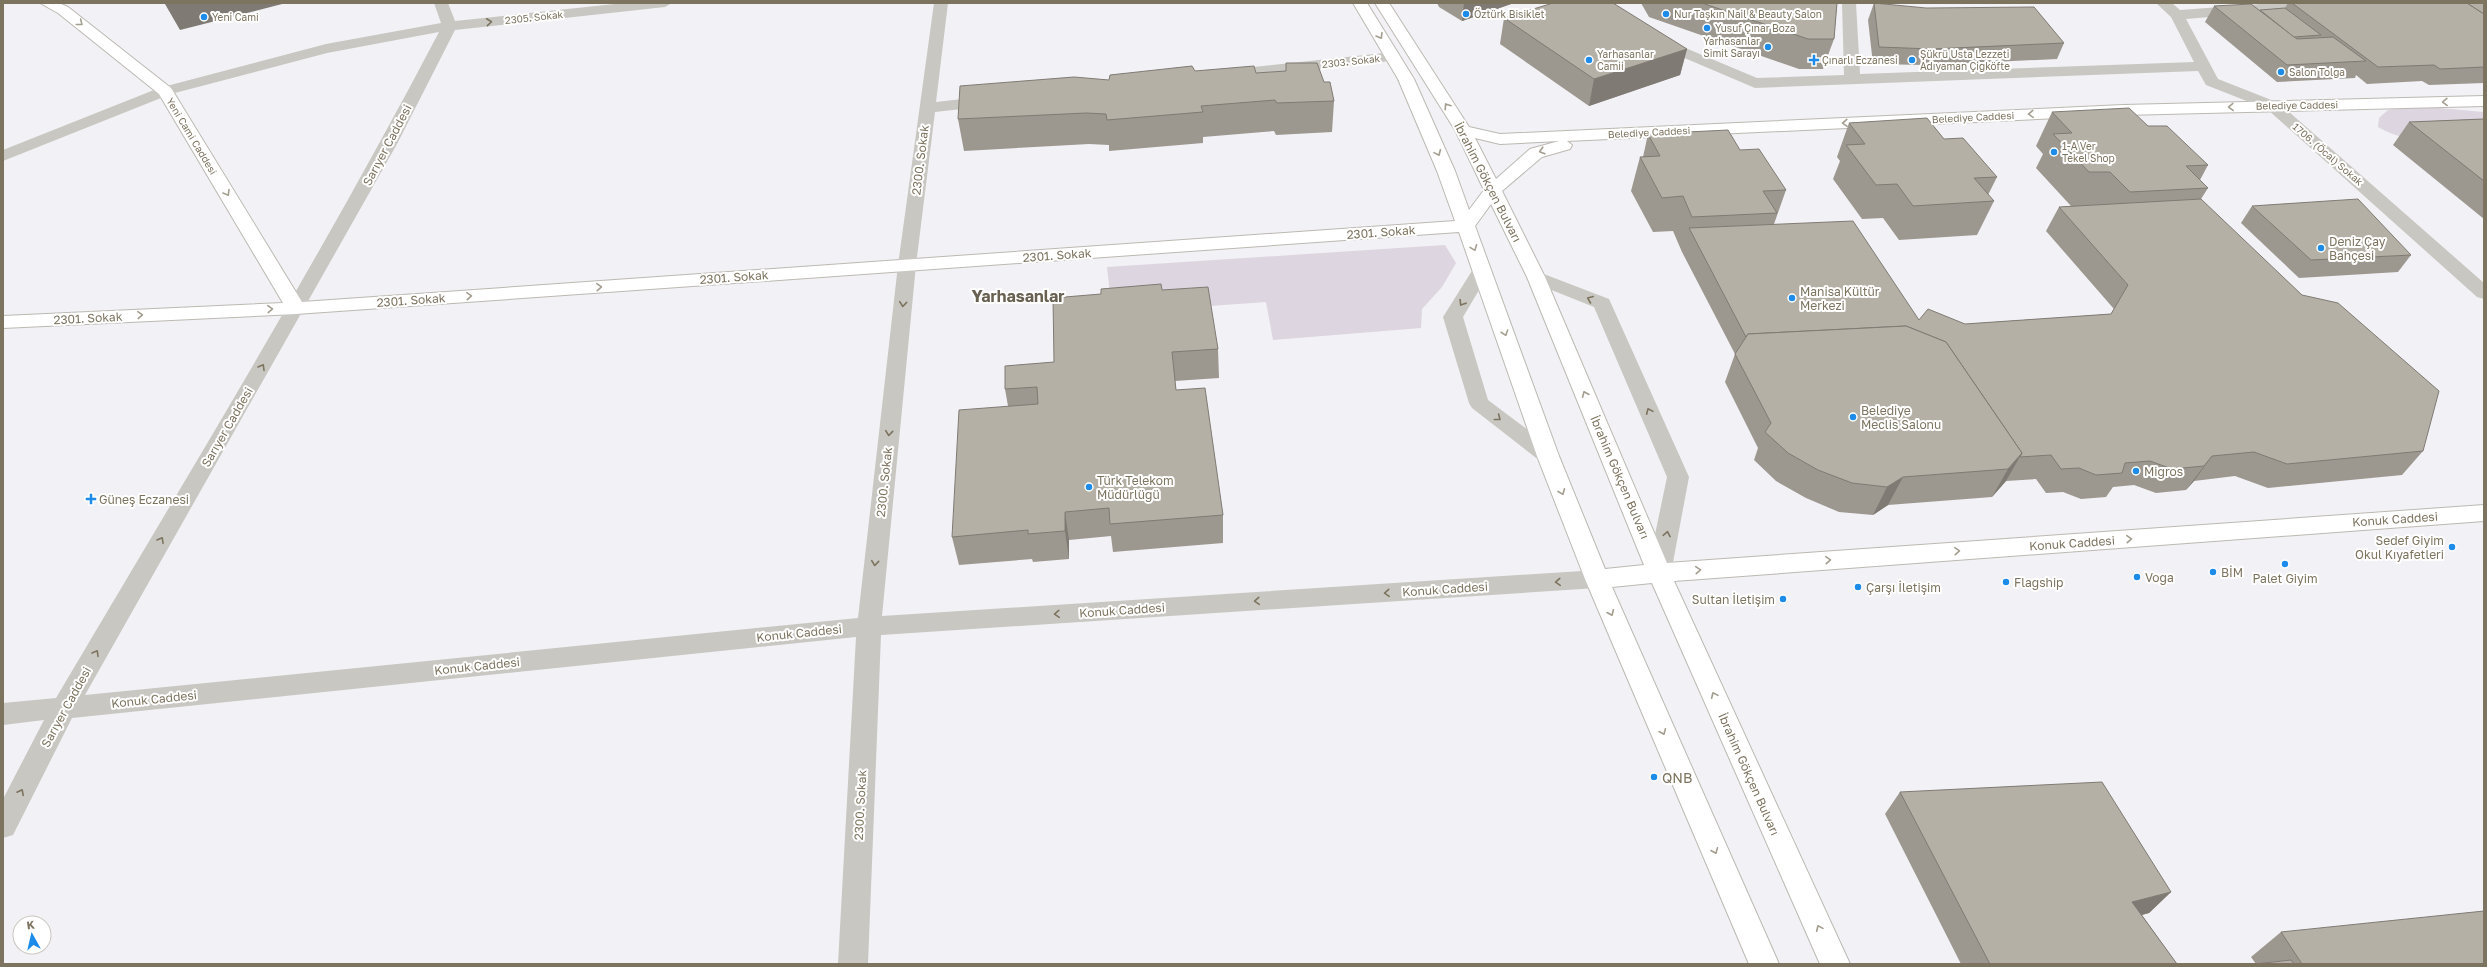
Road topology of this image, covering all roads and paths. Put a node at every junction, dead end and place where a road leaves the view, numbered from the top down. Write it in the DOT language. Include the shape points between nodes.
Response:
graph roads {
  1 [pos="47,3"];
  2 [pos="441,3"];
  3 [pos="665,3"];
  4 [pos="941,3"];
  5 [pos="1360,3"];
  6 [pos="1382,3"];
  7 [pos="1849,3"];
  8 [pos="2163,3"];
  9 [pos="2330,3"];
  10 [pos="2177,14"];
  11 [pos="450,26"];
  12 [pos="1645,36"];
  13 [pos="1393,57"];
  14 [pos="2204,66"];
  15 [pos="1211,77"];
  16 [pos="1852,78"];
  17 [pos="166,91"];
  18 [pos="1006,99"];
  19 [pos="2484,101"];
  20 [pos="2273,106"];
  21 [pos="927,108"];
  22 [pos="1463,130"];
  23 [pos="1593,136"];
  24 [pos="3,156"];
  25 [pos="1494,189"];
  26 [pos="1465,226"];
  27 [pos="907,265"];
  28 [pos="1482,270"];
  29 [pos="1536,277"];
  30 [pos="2484,293"];
  31 [pos="296,308"];
  32 [pos="3,322"];
  33 [pos="1548,456"];
  34 [pos="2484,513"];
  35 [pos="1659,573"];
  36 [pos="1597,580"];
  37 [pos="869,626"];
  38 [pos="64,708"];
  39 [pos="3,714"];
  40 [pos="3,826"];
  41 [pos="853,964"];
  42 [pos="1764,964"];
  43 [pos="1835,964"];
  1 -- 17 [label="main road, Yeni Cami Caddesi, one-way" via="63,10"];
  2 -- 11 [label="street"];
  11 -- 3 [label="street, 2305. Sokak, one-way"];
  4 -- 21 [label="street, 2300. Sokak"];
  5 -- 13 [label="main road, one-way"];
  22 -- 6 [label="main road, İbrahim Gökçen Bulvarı, one-way"];
  7 -- 16 [label="street"];
  8 -- 10 [label="street, 1706. (Öcal) Sokak"];
  9 -- 10 [label="street"];
  10 -- 14 [label="street, 1706. (Öcal) Sokak"];
  11 -- 17 [label="street, 2305. Sokak" via="326,49"];
  11 -- 31 [label="street, Sarıyer Caddesi" via="389,144"];
  12 -- 16 [label="street" via="1755,83"];
  13 -- 15 [label="street, 2303. Sokak"];
  13 -- 26 [label="main road, one-way" via="1406,79 1446,171"];
  14 -- 16 [label="street"];
  14 -- 20 [label="street, 1706. (Öcal) Sokak" via="2212,82"];
  17 -- 24 [label="street, 2305. Sokak"];
  17 -- 31 [label="main road, Yeni Cami Caddesi, one-way"];
  18 -- 21 [label="street"];
  19 -- 20 [label="main road, Belediye Caddesi, one-way"];
  20 -- 23 [label="main road, Belediye Caddesi, one-way" via="2123,110"];
  20 -- 30 [label="street, 1706. (Öcal) Sokak"];
  21 -- 27 [label="street, 2300. Sokak"];
  22 -- 23 [label="main road, Belediye Caddesi" via="1500,139"];
  22 -- 25 [label="main road, İbrahim Gökçen Bulvarı"];
  23 -- 25 [label="main road, one-way" via="1536,153"];
  25 -- 26 [label="main road"];
  25 -- 29 [label="main road, İbrahim Gökçen Bulvarı"];
  26 -- 27 [label="main road, 2301. Sokak"];
  26 -- 28 [label="main road, one-way"];
  31 -- 27 [label="main road, 2301. Sokak, one-way"];
  27 -- 37 [label="street, 2300. Sokak, one-way"];
  28 -- 33 [label="main road, one-way"];
  28 -- 33 [label="street, one-way" via="1453,318 1479,403"];
  35 -- 29 [label="main road, İbrahim Gökçen Bulvarı, one-way"];
  35 -- 29 [label="street, one-way" via="1678,477 1602,304"];
  32 -- 31 [label="main road, 2301. Sokak, one-way"];
  38 -- 31 [label="street, Sarıyer Caddesi, one-way"];
  33 -- 36 [label="main road, one-way"];
  35 -- 34 [label="main road, Konuk Caddesi, one-way"];
  35 -- 36 [label="main road, Konuk Caddesi"];
  43 -- 35 [label="main road, İbrahim Gökçen Bulvarı, one-way"];
  36 -- 37 [label="street, Konuk Caddesi, one-way"];
  36 -- 42 [label="main road, one-way"];
  37 -- 38 [label="street, Konuk Caddesi"];
  37 -- 41 [label="street, 2300. Sokak"];
  38 -- 39 [label="street, Konuk Caddesi"];
  40 -- 38 [label="street, Sarıyer Caddesi, one-way"];
}
